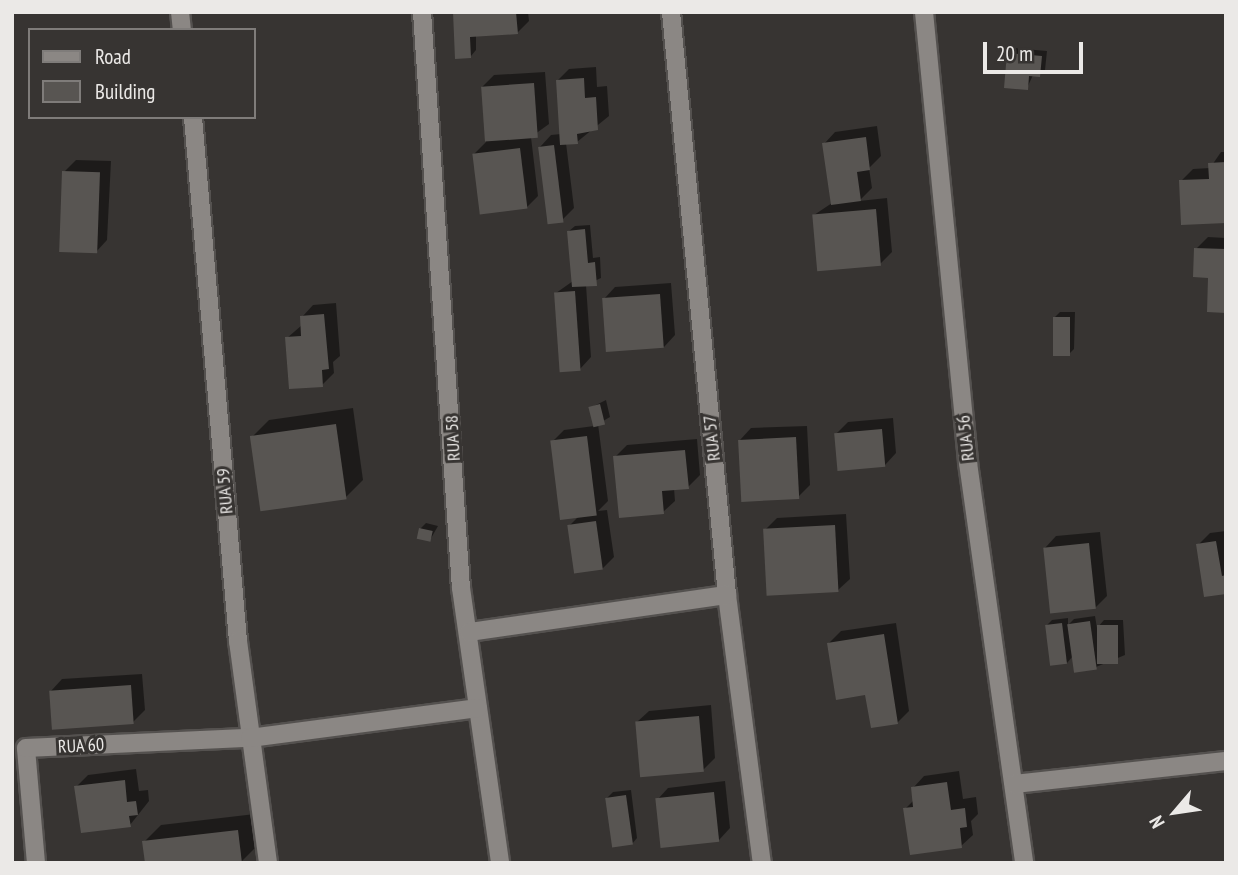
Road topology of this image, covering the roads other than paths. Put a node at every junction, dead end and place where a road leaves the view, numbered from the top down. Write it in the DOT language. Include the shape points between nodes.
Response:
graph roads {
  1 [pos="422,12"];
  2 [pos="671,12"];
  3 [pos="924,12"];
  4 [pos="192,119"];
  5 [pos="727,594"];
  6 [pos="469,632"];
  7 [pos="478,708"];
  8 [pos="250,737"];
  9 [pos="1226,761"];
  10 [pos="1014,784"];
  11 [pos="36,863"];
  12 [pos="268,863"];
  13 [pos="500,863"];
  14 [pos="762,863"];
  15 [pos="1024,863"];
  1 -- 6 [label="street, RUA 58" via="461,588"];
  2 -- 5 [label="street, RUA 57"];
  3 -- 10 [label="street, RUA 56" via="968,463"];
  4 -- 8 [label="street, RUA 59"];
  5 -- 6 [label="street"];
  5 -- 14 [label="street, RUA 57"];
  6 -- 7 [label="street, RUA 58"];
  7 -- 8 [label="street"];
  7 -- 13 [label="street, RUA 58"];
  8 -- 11 [label="street, RUA 60" via="26,748"];
  8 -- 12 [label="street, RUA 59"];
  9 -- 10 [label="street"];
  10 -- 15 [label="street, RUA 56"];
}
